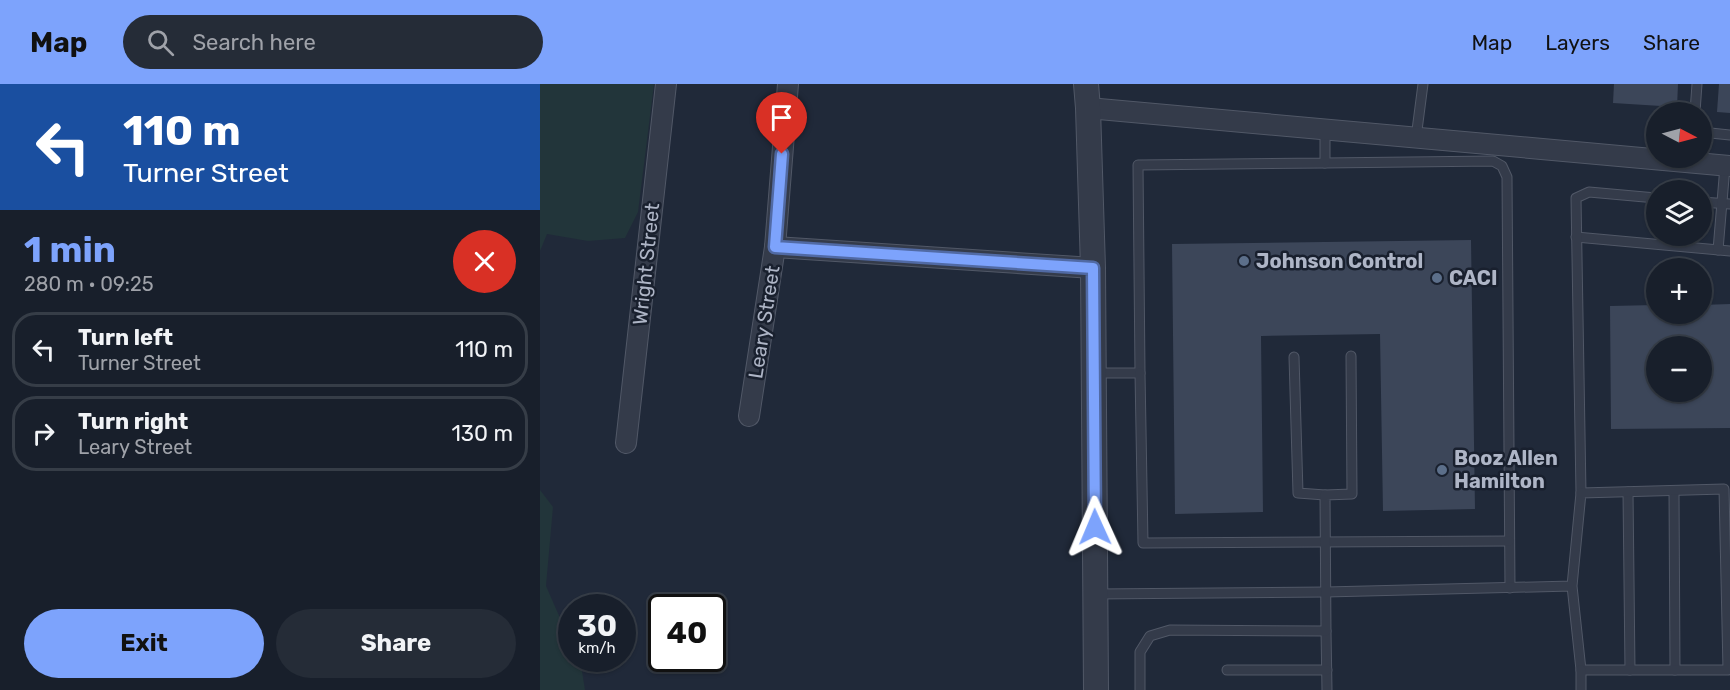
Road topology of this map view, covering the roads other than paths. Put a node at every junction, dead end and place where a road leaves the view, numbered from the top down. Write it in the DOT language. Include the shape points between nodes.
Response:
graph roads {
  1 [pos="666,84"];
  2 [pos="788,84"];
  3 [pos="1086,84"];
  4 [pos="1423,84"];
  5 [pos="1697,84"];
  6 [pos="1696,102"];
  7 [pos="1089,108"];
  8 [pos="1325,130"];
  9 [pos="1712,133"];
  10 [pos="1730,135"];
  11 [pos="1416,138"];
  12 [pos="1646,156"];
  13 [pos="1325,163"];
  14 [pos="1712,163"];
  15 [pos="1728,166"];
  16 [pos="1646,197"];
  17 [pos="1726,204"];
  18 [pos="1576,237"];
  19 [pos="775,247"];
  20 [pos="1718,250"];
  21 [pos="1730,251"];
  22 [pos="1093,268"];
  23 [pos="1294,357"];
  24 [pos="1351,357"];
  25 [pos="1094,373"];
  26 [pos="1140,373"];
  27 [pos="749,416"];
  28 [pos="626,443"];
  29 [pos="1674,491"];
  30 [pos="1628,492"];
  31 [pos="1581,493"];
  32 [pos="1324,495"];
  33 [pos="1509,541"];
  34 [pos="1324,543"];
  35 [pos="1572,586"];
  36 [pos="1510,588"];
  37 [pos="1326,592"];
  38 [pos="1096,594"];
  39 [pos="1326,631"];
  40 [pos="1227,670"];
  41 [pos="1327,670"];
  42 [pos="1581,670"];
  43 [pos="1630,670"];
  44 [pos="1675,670"];
  45 [pos="1096,690"];
  46 [pos="1140,690"];
  47 [pos="1327,690"];
  48 [pos="1581,690"];
  1 -- 28 [label="street, Wright Street"];
  2 -- 19 [label="street, Leary Street"];
  3 -- 7 [label="street"];
  4 -- 11 [label="lane"];
  5 -- 6 [label="lane"];
  7 -- 8 [label="street"];
  7 -- 22 [label="street"];
  8 -- 11 [label="street"];
  8 -- 13 [label="lane"];
  9 -- 10 [label="lane"];
  11 -- 12 [label="street"];
  13 -- 26 [label="lane" via="1138,165"];
  13 -- 33 [label="lane" via="1492,161 1502,165 1507,177"];
  14 -- 15 [label="street"];
  15 -- 17 [label="lane"];
  16 -- 18 [label="lane" via="1588,192 1575,198"];
  17 -- 20 [label="lane"];
  18 -- 20 [label="lane"];
  18 -- 31 [label="lane"];
  19 -- 22 [label="street"];
  19 -- 27 [label="street, Leary Street"];
  20 -- 21 [label="lane"];
  22 -- 25 [label="street"];
  23 -- 32 [label="lane" via="1298,493"];
  24 -- 32 [label="lane" via="1352,494"];
  25 -- 26 [label="lane"];
  25 -- 38 [label="street"];
  26 -- 34 [label="lane" via="1143,543"];
  29 -- 30 [label="lane"];
  29 -- 44 [label="lane"];
  29 -- 44 [label="lane" via="1724,489 1728,670"];
  30 -- 31 [label="lane"];
  30 -- 43 [label="lane"];
  31 -- 35 [label="lane"];
  32 -- 34 [label="lane"];
  33 -- 34 [label="lane"];
  33 -- 36 [label="lane"];
  34 -- 37 [label="lane"];
  35 -- 36 [label="lane"];
  35 -- 42 [label="lane"];
  36 -- 37 [label="lane"];
  37 -- 38 [label="lane"];
  37 -- 39 [label="lane"];
  38 -- 45 [label="street"];
  39 -- 41 [label="lane"];
  39 -- 46 [label="lane" via="1170,630 1150,636 1140,652"];
  40 -- 41 [label="lane"];
  41 -- 47 [label="lane"];
  42 -- 43 [label="lane"];
  42 -- 48 [label="lane"];
  43 -- 44 [label="lane"];
}
